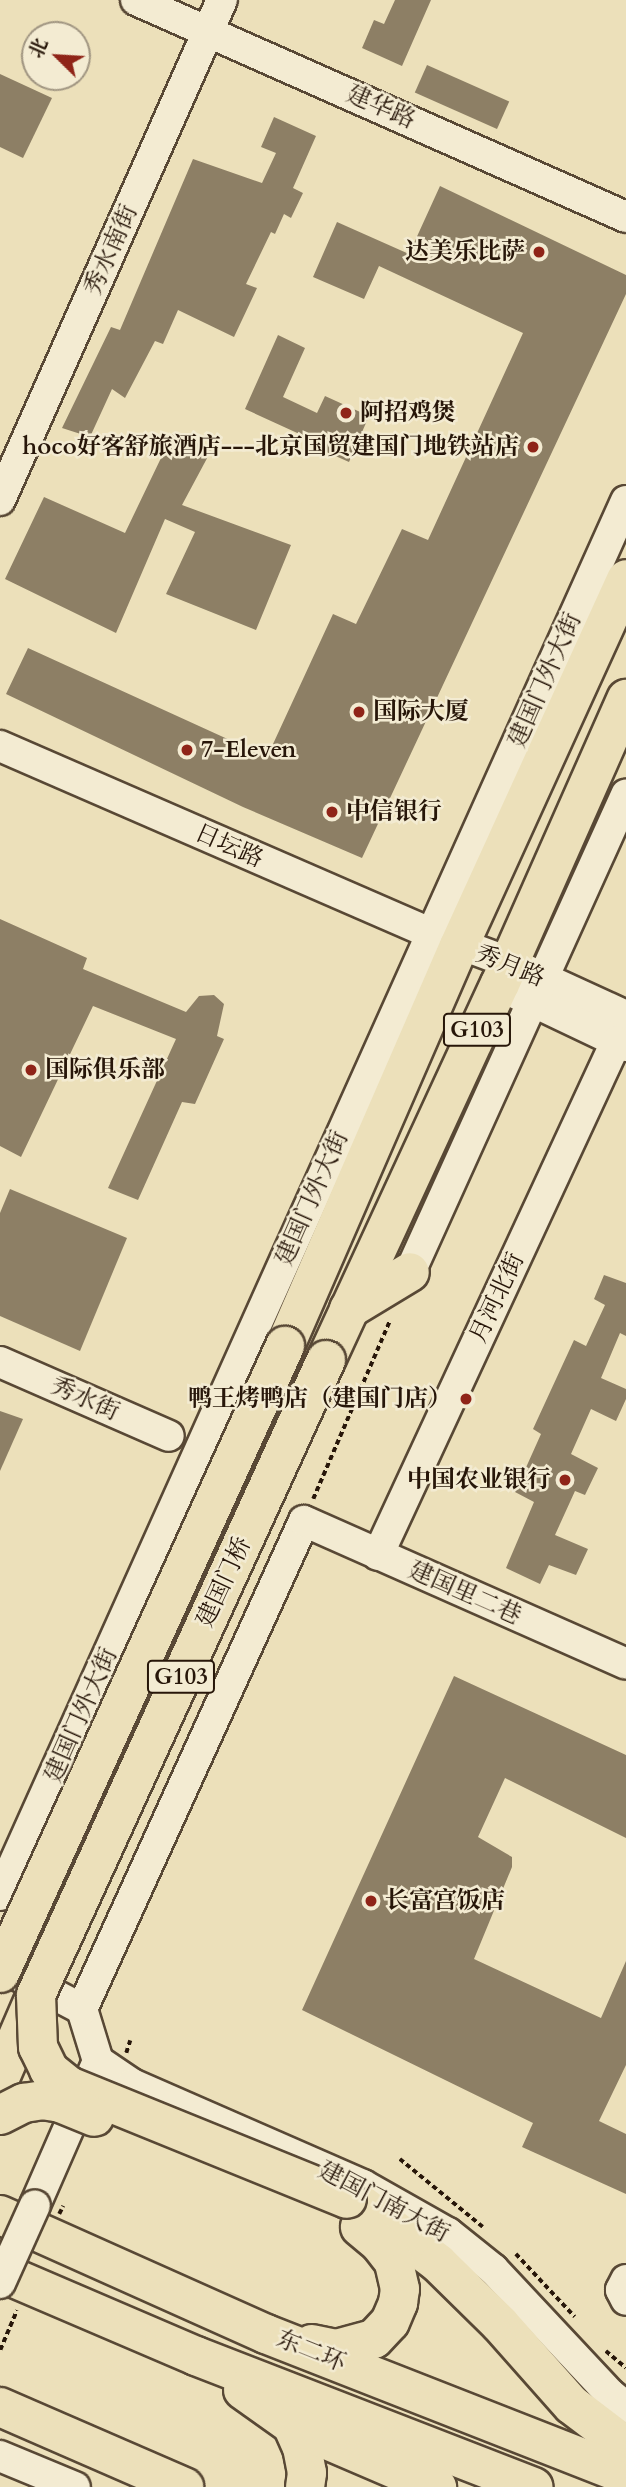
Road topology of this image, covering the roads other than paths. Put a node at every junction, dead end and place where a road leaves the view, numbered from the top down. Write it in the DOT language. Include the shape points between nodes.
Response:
graph roads {
  1 [pos="136,0"];
  2 [pos="222,0"];
  3 [pos="209,30"];
  4 [pos="626,217"];
  5 [pos="0,500"];
  6 [pos="626,501"];
  7 [pos="626,579"];
  8 [pos="626,699"];
  9 [pos="0,746"];
  10 [pos="626,795"];
  11 [pos="445,939"];
  12 [pos="520,981"];
  13 [pos="623,1035"];
  14 [pos="410,1272"];
  15 [pos="349,1308"];
  16 [pos="285,1346"];
  17 [pos="0,1362"];
  18 [pos="169,1436"];
  19 [pos="378,1555"];
  20 [pos="626,1664"];
  21 [pos="0,1895"];
  22 [pos="0,1947"];
  23 [pos="0,1966"];
  24 [pos="0,1973"];
  25 [pos="99,1974"];
  26 [pos="36,1995"];
  27 [pos="82,2009"];
  28 [pos="98,2061"];
  29 [pos="0,2078"];
  30 [pos="0,2115"];
  31 [pos="343,2208"];
  32 [pos="18,2210"];
  33 [pos="7,2285"];
  34 [pos="266,2334"];
  35 [pos="196,2356"];
  36 [pos="0,2407"];
  37 [pos="626,2407"];
  38 [pos="0,2425"];
  39 [pos="292,2425"];
  40 [pos="626,2446"];
  41 [pos="0,2456"];
  42 [pos="626,2475"];
  43 [pos="75,2487"];
  44 [pos="146,2487"];
  45 [pos="184,2487"];
  46 [pos="305,2487"];
  47 [pos="437,2487"];
  48 [pos="533,2487"];
  1 -- 3 [label="street, 建华路"];
  2 -- 3 [label="street, 秀水南街"];
  3 -- 4 [label="street, 建华路"];
  3 -- 5 [label="street, 秀水南街"];
  6 -- 11 [label="street, 建国门外大街"];
  7 -- 11 [label="highway, 建国门外大街 / G103"];
  8 -- 12 [label="highway, G103"];
  9 -- 11 [label="street, 日坛路"];
  10 -- 12 [label="street"];
  11 -- 12 [label="street, 秀月路"];
  11 -- 16 [label="highway, 建国门外大街 / G103"];
  11 -- 21 [label="street, 建国门外大街"];
  12 -- 13 [label="street, 秀月路"];
  12 -- 14 [label="street"];
  12 -- 15 [label="highway, G103"];
  13 -- 19 [label="street, 月河北街"];
  14 -- 15 [label="highway"];
  15 -- 26 [label="highway, 建国门桥 / G103, bridge"];
  16 -- 24 [label="highway, 建国门桥 / G103, bridge"];
  17 -- 18 [label="street, 秀水街"];
  19 -- 20 [label="street, 建国里二巷"];
  19 -- 25 [label="street, 建国里二巷" via="304,1521"];
  22 -- 25 [label="street" via="62,1981"];
  23 -- 27 [label="street"];
  25 -- 27 [label="street"];
  26 -- 29 [label="highway, 建国门桥"];
  26 -- 31 [label="highway, bridge" via="38,2047 50,2070 69,2086"];
  27 -- 28 [label="street"];
  28 -- 32 [label="street"];
  28 -- 37 [label="street, 建国门南大街" via="132,2084 363,2185 448,2233 493,2269"];
  30 -- 31 [label="highway, bridge" via="24,2103 60,2104"];
  31 -- 34 [label="highway" via="379,2243 398,2270 398,2303 390,2322 374,2339 336,2349"];
  31 -- 40 [label="highway" via="363,2206 438,2263 572,2405"];
  32 -- 33 [label="street, bridge"];
  32 -- 34 [label="highway, 东二环"];
  33 -- 35 [label="highway, 东二环"];
  34 -- 42 [label="highway, 东二环"];
  35 -- 39 [label="highway"];
  35 -- 48 [label="highway, 东二环"];
  36 -- 45 [label="highway, bridge"];
  38 -- 44 [label="highway"];
  39 -- 46 [label="highway" via="302,2447"];
  39 -- 47 [label="highway"];
  41 -- 43 [label="street"];
}
